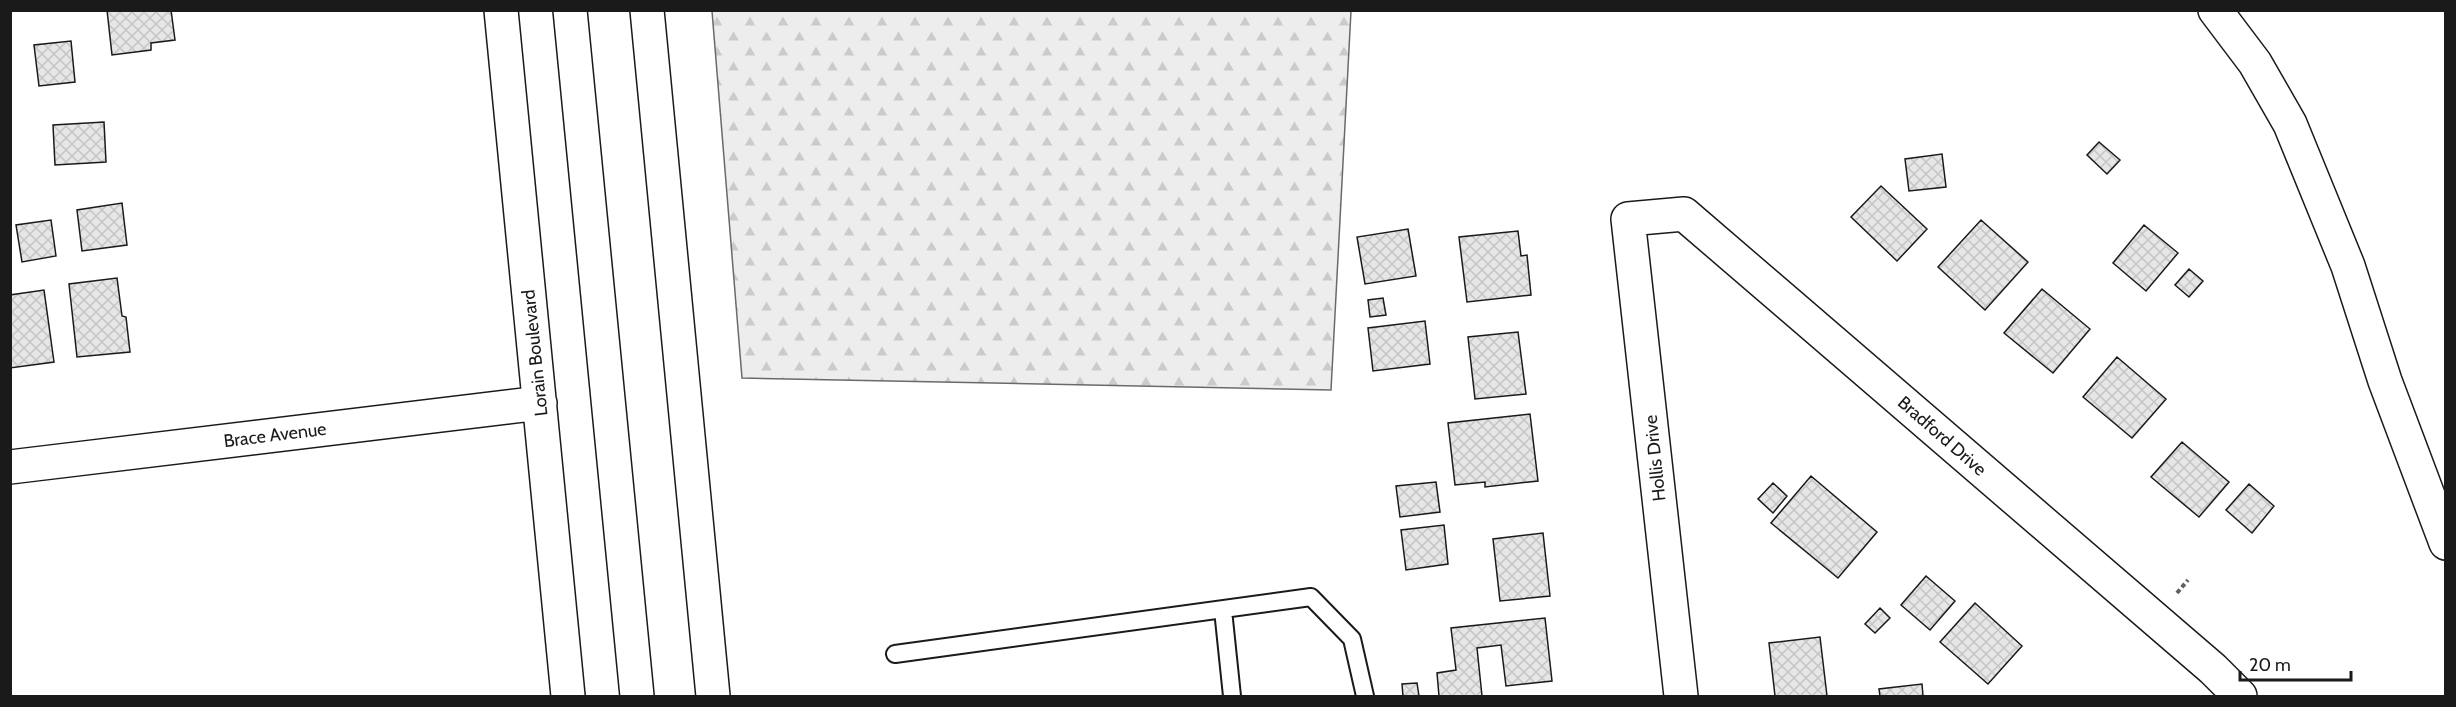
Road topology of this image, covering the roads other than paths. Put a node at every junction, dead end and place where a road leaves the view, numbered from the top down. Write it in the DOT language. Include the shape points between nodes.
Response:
graph roads {
  1 [pos="501,10"];
  2 [pos="570,10"];
  3 [pos="647,10"];
  4 [pos="2215,10"];
  5 [pos="1628,219"];
  6 [pos="540,403"];
  7 [pos="10,467"];
  8 [pos="2445,543"];
  9 [pos="1223,609"];
  10 [pos="895,654"];
  11 [pos="568,696"];
  12 [pos="637,696"];
  13 [pos="713,696"];
  14 [pos="1232,696"];
  15 [pos="1365,696"];
  16 [pos="1681,696"];
  17 [pos="2240,696"];
  1 -- 6 [label="main road, Lorain Boulevard"];
  2 -- 12 [label="main road"];
  3 -- 13 [label="main road"];
  4 -- 8 [label="main road" via="2255,63 2290,124 2348,266 2385,381"];
  5 -- 16 [label="main road, Hollis Drive"];
  5 -- 17 [label="main road, Bradford Drive" via="1684,214"];
  6 -- 7 [label="main road, Brace Avenue"];
  6 -- 11 [label="main road, Lorain Boulevard"];
  9 -- 10 [label="lane"];
  9 -- 14 [label="lane"];
  9 -- 15 [label="lane" via="1311,597 1352,639"];
}
